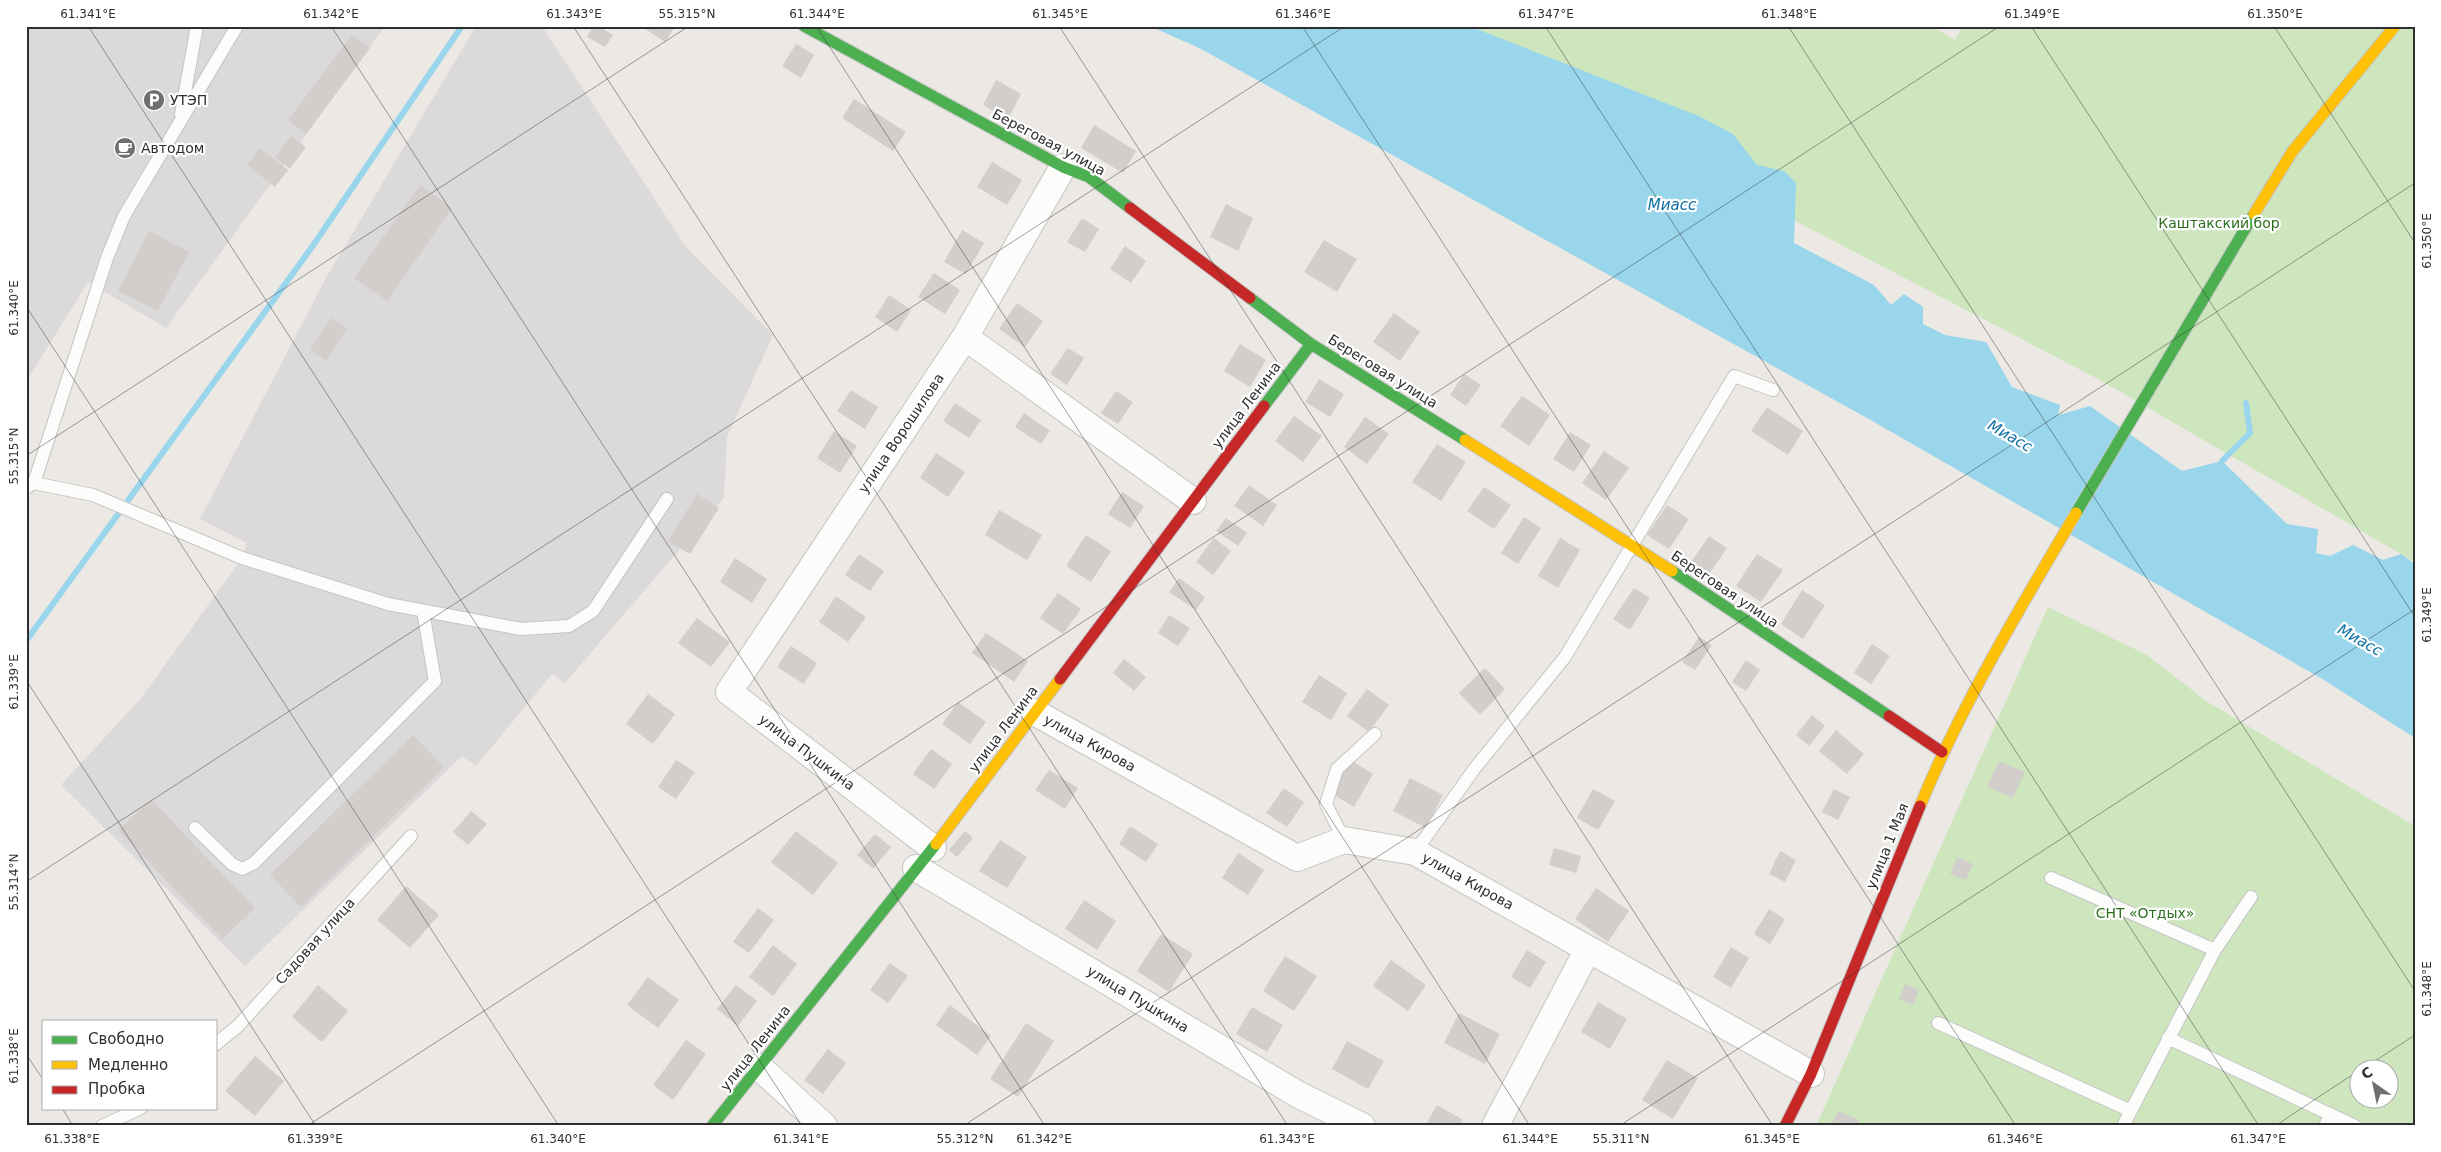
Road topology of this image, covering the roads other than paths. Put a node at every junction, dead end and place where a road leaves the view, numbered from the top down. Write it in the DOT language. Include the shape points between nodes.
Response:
graph roads {
  1 [pos="197,26"];
  2 [pos="237,26"];
  3 [pos="804,26"];
  4 [pos="2395,26"];
  5 [pos="179,124"];
  6 [pos="1063,167"];
  7 [pos="964,337"];
  8 [pos="1310,344"];
  9 [pos="1773,390"];
  10 [pos="30,486"];
  11 [pos="667,499"];
  12 [pos="1193,500"];
  13 [pos="1632,544"];
  14 [pos="423,610"];
  15 [pos="729,692"];
  16 [pos="1034,712"];
  17 [pos="1375,734"];
  18 [pos="1942,752"];
  19 [pos="195,828"];
  20 [pos="411,836"];
  21 [pos="1344,840"];
  22 [pos="933,848"];
  23 [pos="1415,852"];
  24 [pos="916,868"];
  25 [pos="2051,878"];
  26 [pos="2251,897"];
  27 [pos="1588,949"];
  28 [pos="2215,950"];
  29 [pos="1938,1023"];
  30 [pos="2168,1038"];
  31 [pos="218,1042"];
  32 [pos="759,1067"];
  33 [pos="1811,1074"];
  34 [pos="137,1110"];
  35 [pos="2131,1111"];
  36 [pos="2330,1114"];
  37 [pos="102,1126"];
  38 [pos="712,1126"];
  39 [pos="824,1126"];
  40 [pos="1362,1126"];
  41 [pos="1495,1126"];
  42 [pos="1785,1126"];
  43 [pos="2123,1126"];
  44 [pos="2325,1126"];
  45 [pos="2355,1126"];
  1 -- 5 [label="lane"];
  2 -- 5 [label="lane"];
  3 -- 6 [label="street, Береговая улица"];
  4 -- 18 [label="street, улица 1 Мая" via="2292,152 2033,585"];
  5 -- 10 [label="lane" via="124,216"];
  6 -- 7 [label="street, улица Ворошилова"];
  6 -- 8 [label="street, Береговая улица" via="1089,177"];
  7 -- 12 [label="street"];
  7 -- 15 [label="street, улица Ворошилова"];
  8 -- 12 [label="street, улица Ленина"];
  8 -- 13 [label="street, Береговая улица"];
  9 -- 13 [label="lane" via="1734,376"];
  10 -- 14 [label="lane" via="93,495 242,558 388,604"];
  11 -- 14 [label="lane" via="593,611 569,626 521,629"];
  12 -- 16 [label="street, улица Ленина"];
  13 -- 18 [label="street, Береговая улица"];
  13 -- 23 [label="lane" via="1565,657 1475,768"];
  14 -- 19 [label="lane" via="435,681 254,863 242,869 232,864"];
  15 -- 22 [label="street, улица Пушкина"];
  16 -- 21 [label="street, улица Кирова" via="1297,858"];
  16 -- 22 [label="street, улица Ленина"];
  17 -- 21 [label="lane" via="1337,769 1326,804"];
  18 -- 33 [label="street, улица 1 Мая"];
  20 -- 31 [label="lane, Садовая улица" via="238,1026"];
  21 -- 23 [label="street, улица Кирова"];
  22 -- 24 [label="street, улица Ленина"];
  23 -- 27 [label="street, улица Кирова"];
  24 -- 32 [label="street, улица Ленина"];
  24 -- 40 [label="street, улица Пушкина" via="1299,1095"];
  25 -- 28 [label="lane"];
  26 -- 28 [label="lane"];
  27 -- 33 [label="street, улица Кирова"];
  27 -- 41 [label="street"];
  28 -- 30 [label="lane"];
  29 -- 35 [label="lane"];
  30 -- 35 [label="lane"];
  30 -- 36 [label="lane"];
  32 -- 38 [label="street, улица Ленина"];
  32 -- 39 [label="street"];
  33 -- 42 [label="street, улица 1 Мая"];
  34 -- 37 [label="lane"];
  35 -- 43 [label="lane"];
  36 -- 44 [label="lane"];
  36 -- 45 [label="lane"];
}
